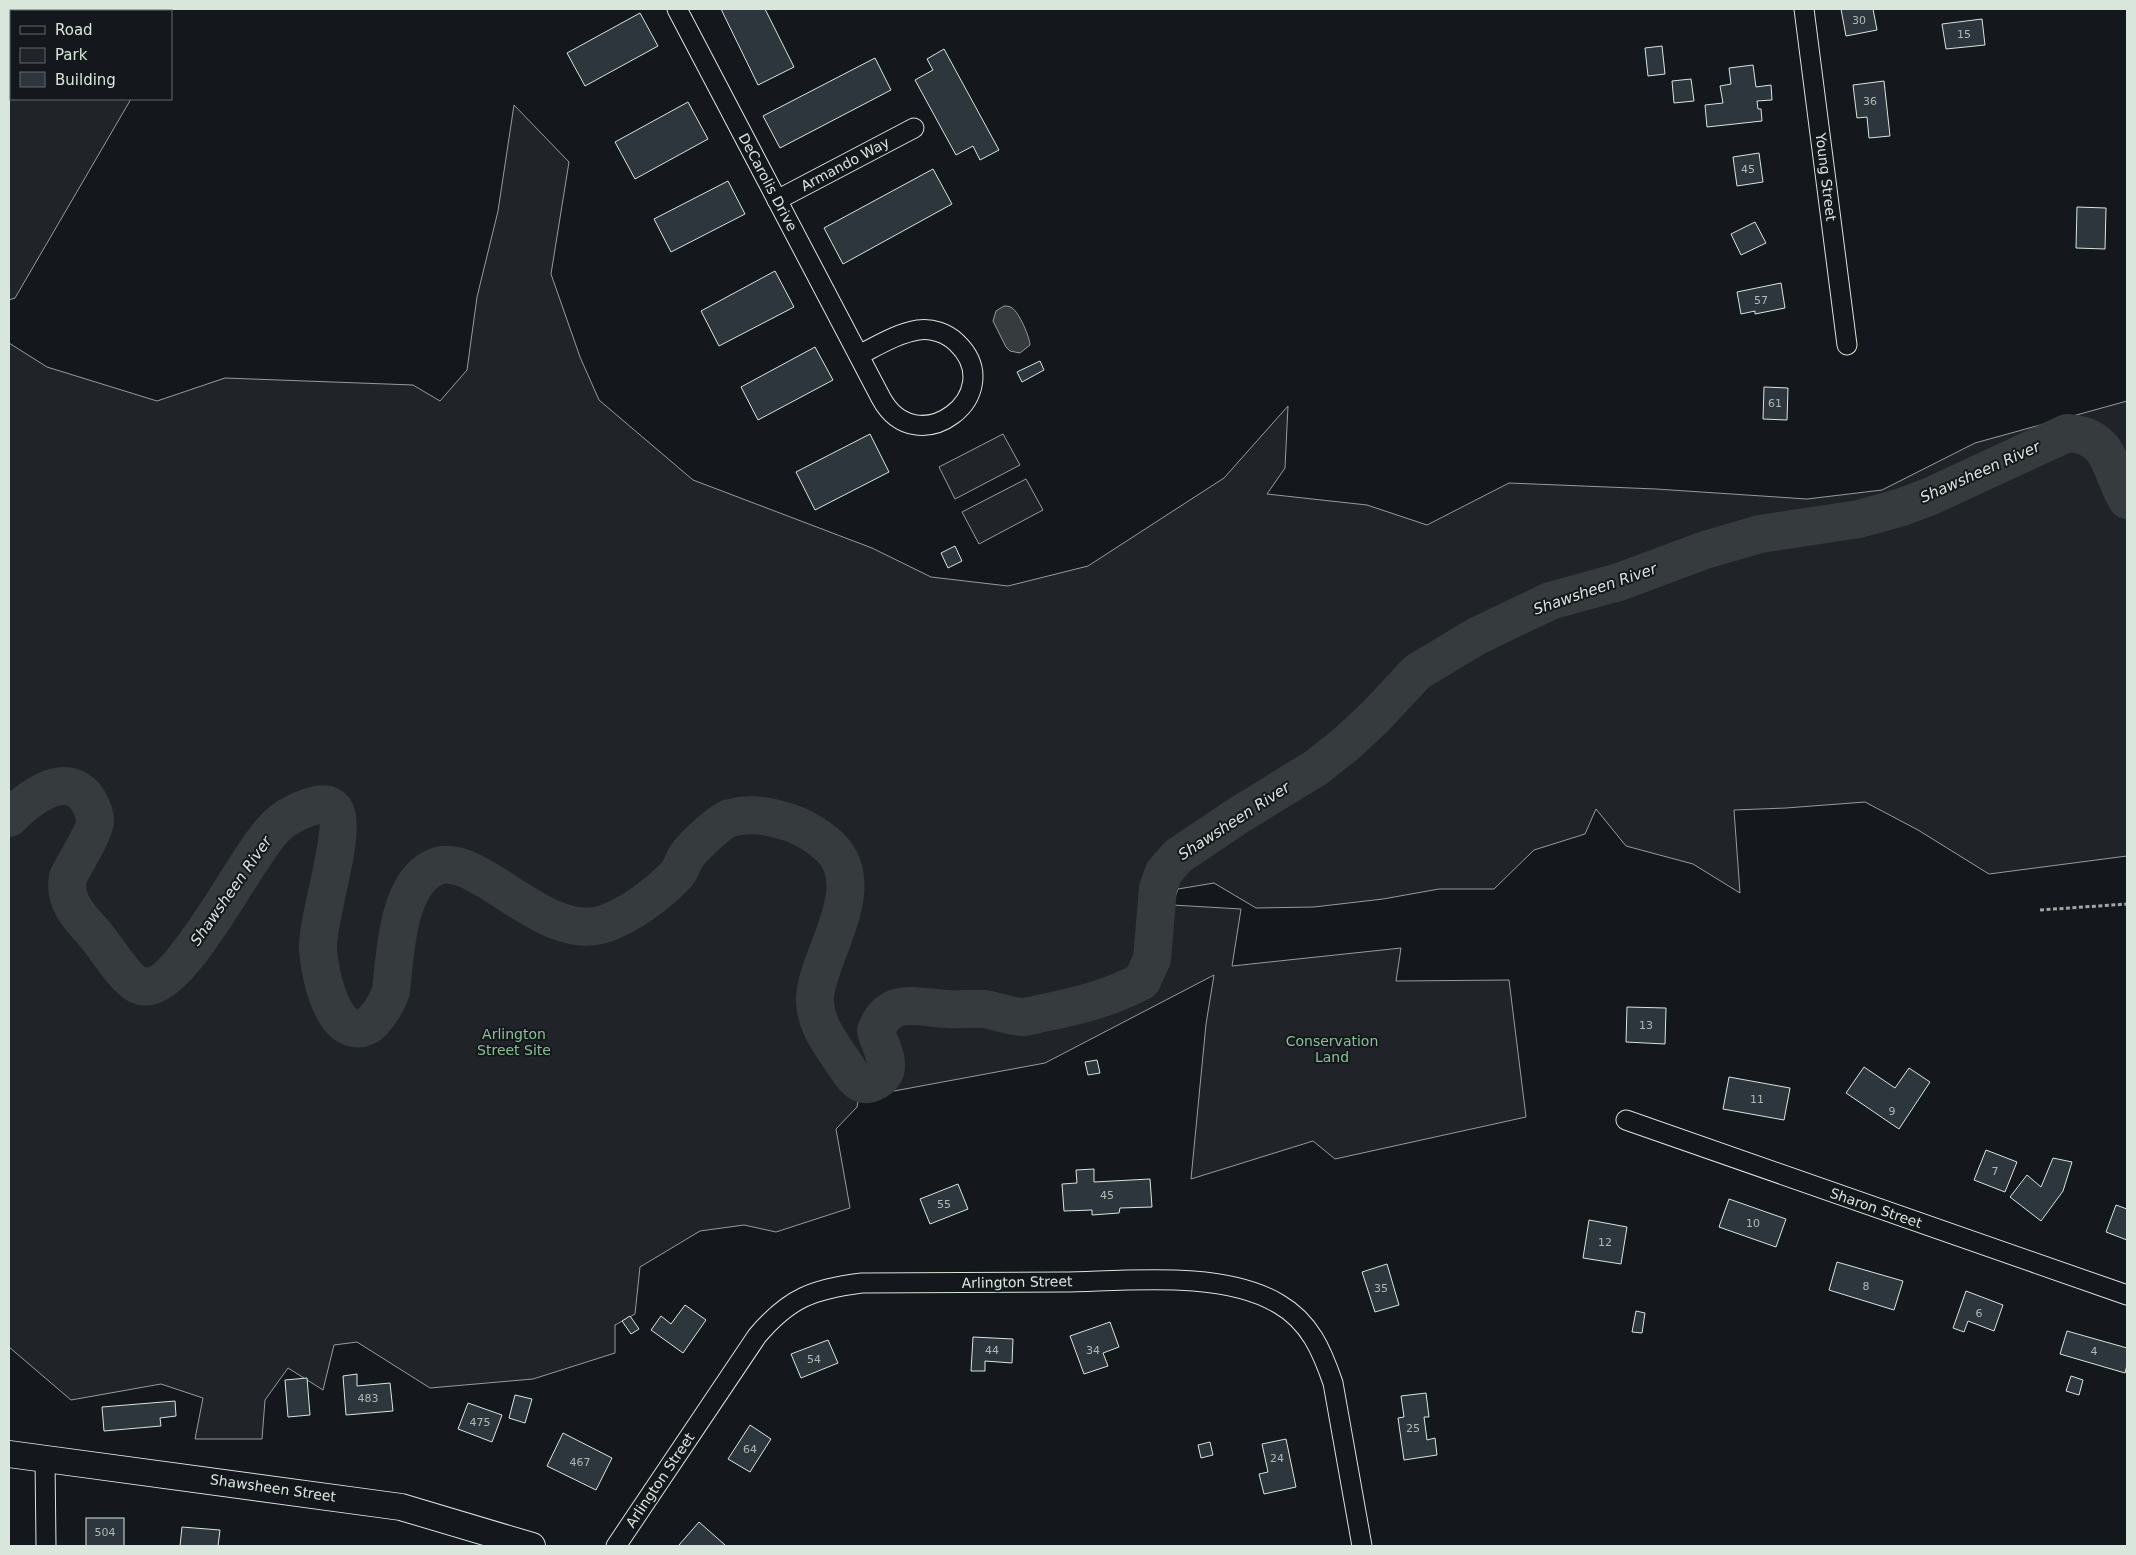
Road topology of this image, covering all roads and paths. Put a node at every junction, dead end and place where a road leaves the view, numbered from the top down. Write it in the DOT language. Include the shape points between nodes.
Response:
graph roads {
  1 [pos="677,9"];
  2 [pos="1804,9"];
  3 [pos="914,128"];
  4 [pos="777,200"];
  5 [pos="1847,345"];
  6 [pos="859,355"];
  7 [pos="2127,904"];
  8 [pos="2040,910"];
  9 [pos="1626,1120"];
  10 [pos="2127,1295"];
  11 [pos="9,1454"];
  12 [pos="46,1459"];
  13 [pos="46,1546"];
  14 [pos="532,1546"];
  15 [pos="616,1546"];
  16 [pos="1362,1546"];
  1 -- 4 [label="street, DeCarolis Drive"];
  2 -- 5 [label="street, Young Street"];
  3 -- 4 [label="street, Armando Way"];
  4 -- 6 [label="street, DeCarolis Drive"];
  6 -- 6 [label="street, DeCarolis Drive" via="910,332 925,329 939,332 954,339 968,358 972,375 970,391 958,412 943,421 926,425 908,422 893,413 884,402"];
  7 -- 8 [label="path"];
  9 -- 10 [label="street, Sharon Street"];
  11 -- 12 [label="main road, Shawsheen Street"];
  12 -- 13 [label="street"];
  12 -- 14 [label="main road, Shawsheen Street" via="401,1507"];
  15 -- 16 [label="street, Arlington Street" via="757,1336 772,1318 812,1293 836,1286 862,1284 1172,1280 1229,1286 1256,1293 1279,1303 1314,1335 1333,1383"];
}
